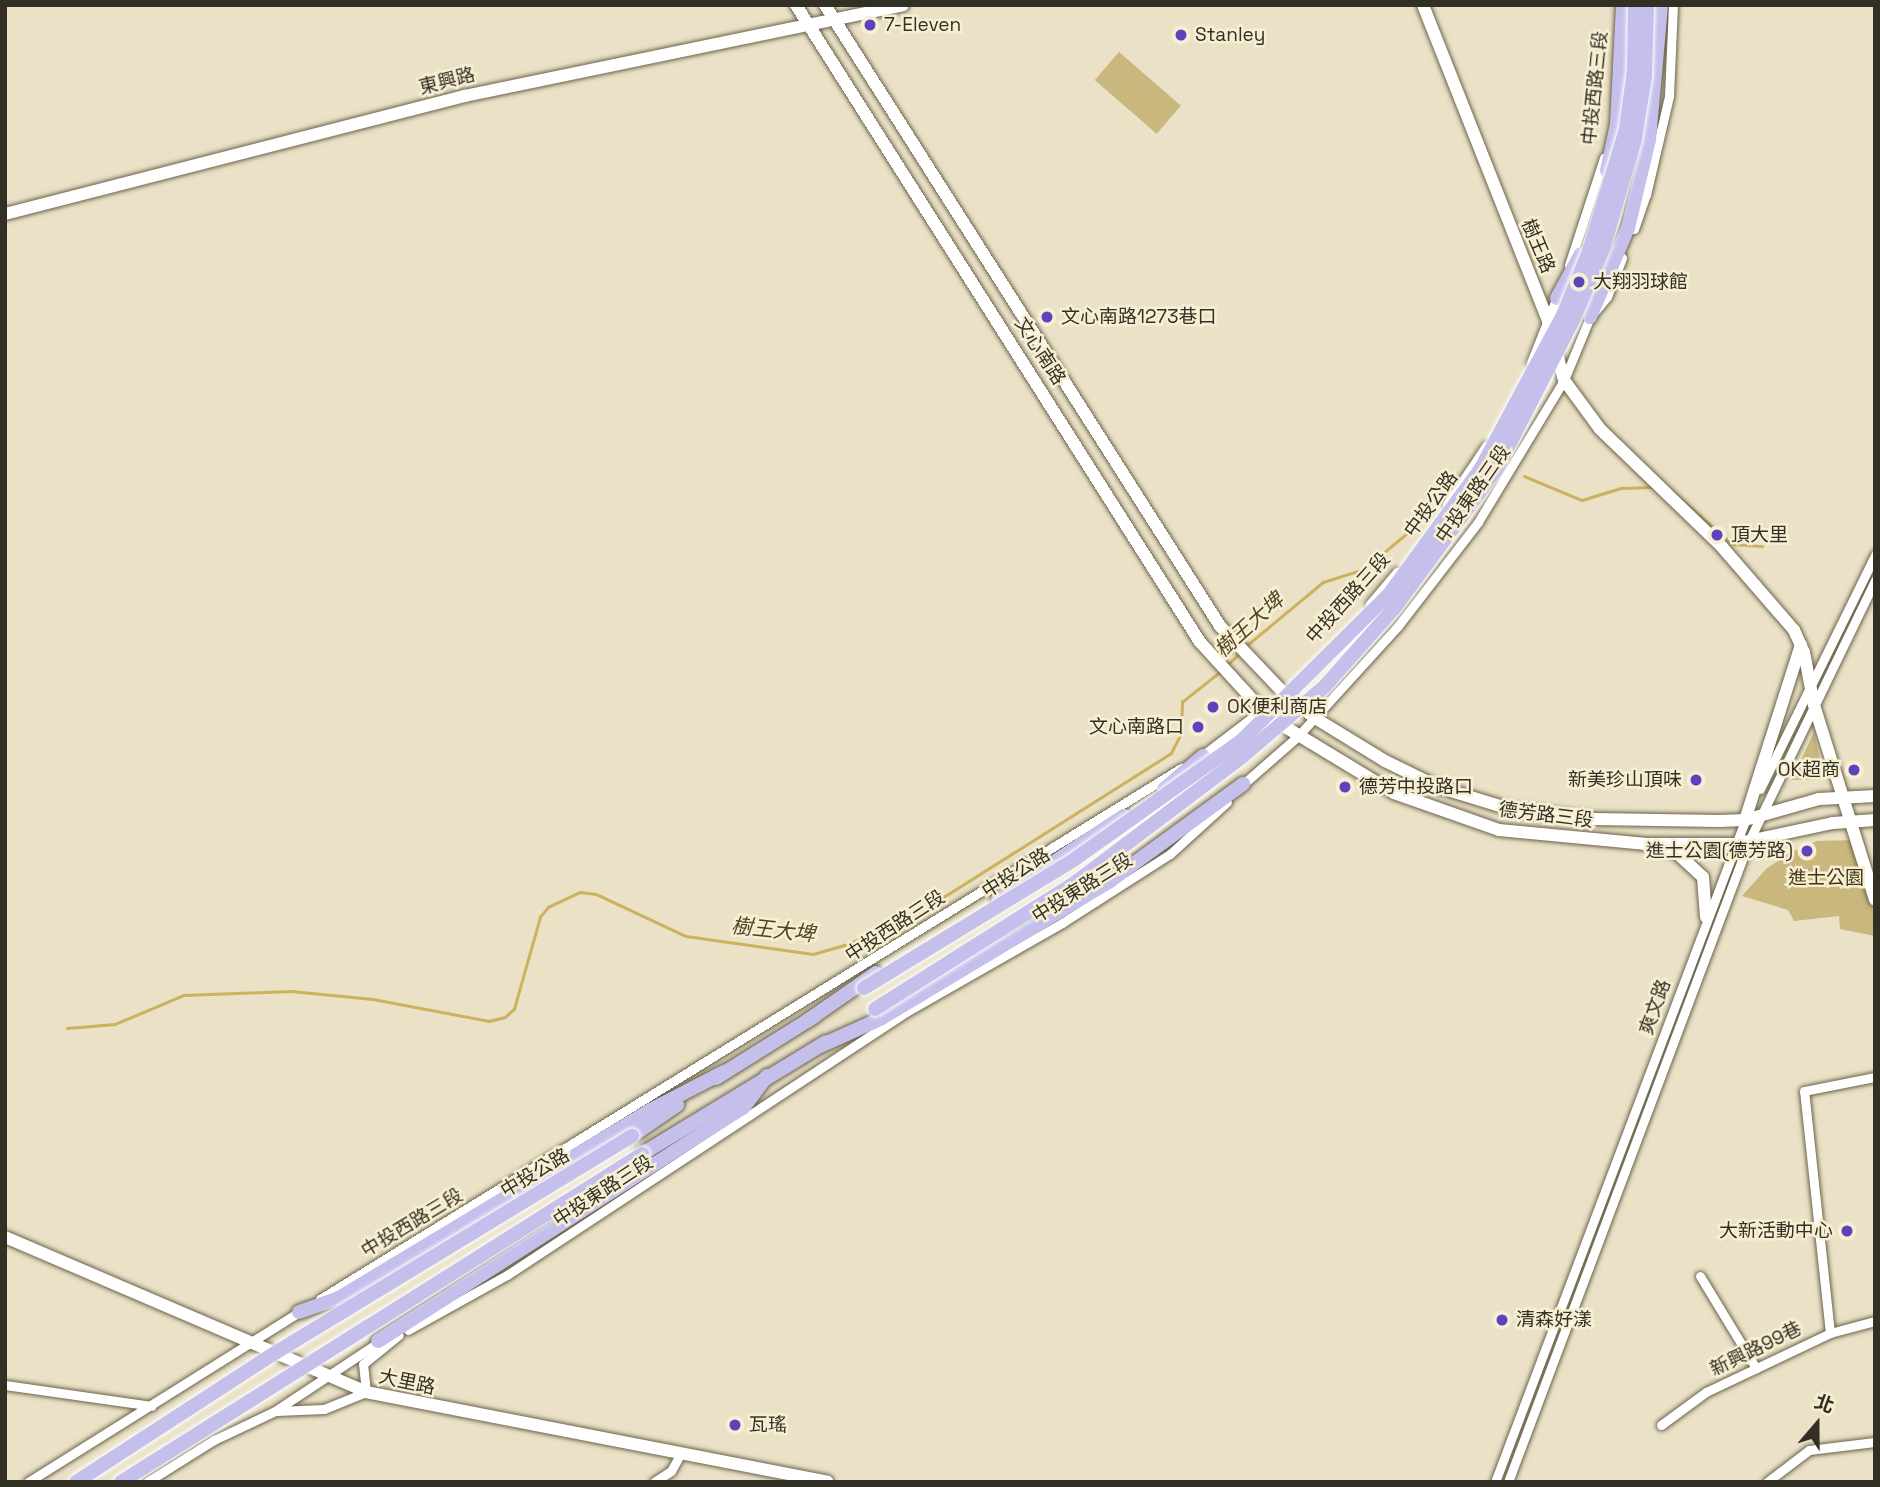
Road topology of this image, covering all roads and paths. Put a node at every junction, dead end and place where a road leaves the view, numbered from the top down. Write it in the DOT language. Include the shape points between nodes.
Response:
graph roads {
  1 [pos="796,5"];
  2 [pos="825,5"];
  3 [pos="903,5"];
  4 [pos="1423,5"];
  5 [pos="1621,5"];
  6 [pos="1635,5"];
  7 [pos="1647,5"];
  8 [pos="1661,5"];
  9 [pos="1673,5"];
  10 [pos="835,20"];
  11 [pos="809,25"];
  12 [pos="5,214"];
  13 [pos="1557,298"];
  14 [pos="1590,317"];
  15 [pos="1548,320"];
  16 [pos="1564,380"];
  17 [pos="1480,456"];
  18 [pos="1509,476"];
  19 [pos="1875,555"];
  20 [pos="1875,580"];
  21 [pos="1801,645"];
  22 [pos="1810,683"];
  23 [pos="1282,691"];
  24 [pos="1814,705"];
  25 [pos="1262,710"];
  26 [pos="1315,718"];
  27 [pos="1297,737"];
  28 [pos="1203,756"];
  29 [pos="1243,784"];
  30 [pos="1844,796"];
  31 [pos="1875,796"];
  32 [pos="1761,814"];
  33 [pos="1745,820"];
  34 [pos="1875,820"];
  35 [pos="1852,821"];
  36 [pos="1749,841"];
  37 [pos="1646,844"];
  38 [pos="1734,844"];
  39 [pos="1875,900"];
  40 [pos="1706,917"];
  41 [pos="807,1021"];
  42 [pos="820,1046"];
  43 [pos="724,1072"];
  44 [pos="767,1076"];
  45 [pos="1875,1077"];
  46 [pos="5,1237"];
  47 [pos="1700,1276"];
  48 [pos="299,1312"];
  49 [pos="1875,1321"];
  50 [pos="406,1331"];
  51 [pos="1829,1333"];
  52 [pos="378,1341"];
  53 [pos="244,1343"];
  54 [pos="1756,1368"];
  55 [pos="327,1377"];
  56 [pos="5,1385"];
  57 [pos="366,1392"];
  58 [pos="152,1406"];
  59 [pos="275,1411"];
  60 [pos="1661,1425"];
  61 [pos="1875,1441"];
  62 [pos="681,1453"];
  63 [pos="28,1482"];
  64 [pos="76,1482"];
  65 [pos="121,1482"];
  66 [pos="147,1482"];
  67 [pos="654,1482"];
  68 [pos="827,1482"];
  69 [pos="1495,1482"];
  70 [pos="1508,1482"];
  71 [pos="1767,1482"];
  1 -- 11 [label="street, 文心南路"];
  2 -- 10 [label="street, 文心南路"];
  3 -- 10 [label="street, 東興路"];
  4 -- 15 [label="street, 樹王路"];
  5 -- 13 [label="street, 中投西路三段" via="1621,51 1606,152"];
  5 -- 13 [label="main road" via="1617,124 1583,250"];
  6 -- 41 [label="main road, 中投公路, bridge" via="1634,70 1626,129 1584,264 1481,468 1390,593 1241,740 1075,859"];
  7 -- 42 [label="main road, 中投公路, bridge" via="1635,139 1620,200 1589,283 1496,470 1396,606 1325,685 1242,757 1076,882"];
  8 -- 14 [label="main road" via="1649,140 1628,228"];
  9 -- 14 [label="street, 中投東路三段" via="1669,96 1646,195 1607,298"];
  10 -- 11 [label="street, 東興路"];
  10 -- 23 [label="street, 文心南路" via="1220,626"];
  11 -- 12 [label="street, 東興路" via="465,96"];
  11 -- 25 [label="street, 文心南路" via="1200,642"];
  13 -- 15 [label="street, 中投西路三段"];
  14 -- 16 [label="street, 中投東路三段"];
  15 -- 16 [label="street, 樹王路"];
  15 -- 17 [label="street, 中投西路三段" via="1518,389"];
  16 -- 18 [label="street, 中投東路三段"];
  16 -- 21 [label="street, 樹王路" via="1601,429 1760,588"];
  17 -- 18 [label="street" via="1477,467 1482,477 1496,482"];
  17 -- 23 [label="street, 中投西路三段" via="1394,577 1345,633"];
  18 -- 26 [label="street, 中投東路三段" via="1398,626"];
  19 -- 22 [label="street, 爽文路" via="1832,648"];
  20 -- 24 [label="street, 爽文路" via="1841,658"];
  21 -- 22 [label="street"];
  21 -- 33 [label="street"];
  22 -- 24 [label="street"];
  22 -- 33 [label="street, 爽文路"];
  23 -- 25 [label="street, 中投西路三段"];
  23 -- 26 [label="street, 德芳路三段"];
  24 -- 30 [label="street"];
  24 -- 32 [label="street, 爽文路"];
  25 -- 27 [label="street, 德芳路三段"];
  25 -- 28 [label="street, 中投西路三段"];
  26 -- 27 [label="street, 中投東路三段"];
  26 -- 33 [label="street, 德芳路三段" via="1416,776 1510,809 1649,821"];
  27 -- 29 [label="street, 中投東路三段"];
  27 -- 37 [label="street, 德芳路三段" via="1394,793 1466,820 1551,838"];
  28 -- 41 [label="main road" via="1158,794 853,987"];
  28 -- 48 [label="street, 中投西路三段"];
  29 -- 42 [label="main road" via="1110,881 882,1018"];
  29 -- 50 [label="street, 中投東路三段" via="1207,824 1170,854 1062,923 906,1012 507,1275"];
  30 -- 31 [label="street, 德芳路三段"];
  30 -- 32 [label="street, 德芳路三段"];
  30 -- 35 [label="street"];
  32 -- 33 [label="street, 德芳路三段"];
  32 -- 36 [label="street, 爽文路"];
  33 -- 38 [label="street, 爽文路"];
  34 -- 35 [label="street, 德芳路三段"];
  35 -- 36 [label="street, 德芳路三段"];
  35 -- 39 [label="street"];
  36 -- 38 [label="street, 德芳路三段"];
  36 -- 70 [label="street, 爽文路"];
  37 -- 38 [label="street, 德芳路三段"];
  37 -- 40 [label="street" via="1676,853 1703,877"];
  38 -- 40 [label="street, 爽文路"];
  40 -- 69 [label="street, 爽文路"];
  41 -- 43 [label="main road, 中投公路"];
  42 -- 44 [label="main road, 中投公路"];
  43 -- 48 [label="main road" via="649,1111 339,1298"];
  43 -- 64 [label="main road, 中投公路, bridge" via="632,1136 275,1353"];
  44 -- 52 [label="main road" via="743,1108 457,1286"];
  44 -- 65 [label="main road, 中投公路, bridge"];
  45 -- 51 [label="street" via="1804,1091"];
  46 -- 53 [label="street, 大里路"];
  47 -- 54 [label="street"];
  48 -- 53 [label="street, 中投西路三段"];
  49 -- 51 [label="street, 新興路99巷"];
  50 -- 52 [label="street, 中投東路三段"];
  50 -- 57 [label="street" via="363,1364"];
  51 -- 54 [label="street, 新興路99巷"];
  52 -- 55 [label="street, 中投東路三段"];
  53 -- 55 [label="street, 大里路"];
  53 -- 58 [label="street, 中投西路三段"];
  54 -- 60 [label="street, 新興路99巷" via="1706,1392"];
  55 -- 57 [label="street, 大里路"];
  55 -- 59 [label="street, 中投東路三段"];
  56 -- 58 [label="street"];
  57 -- 59 [label="street" via="324,1409"];
  57 -- 62 [label="street, 大里路"];
  58 -- 63 [label="street, 中投西路三段"];
  59 -- 66 [label="street, 中投東路三段" via="214,1440"];
  61 -- 71 [label="street" via="1809,1450"];
  62 -- 67 [label="street" via="671,1471"];
  62 -- 68 [label="street, 大里路"];
}
